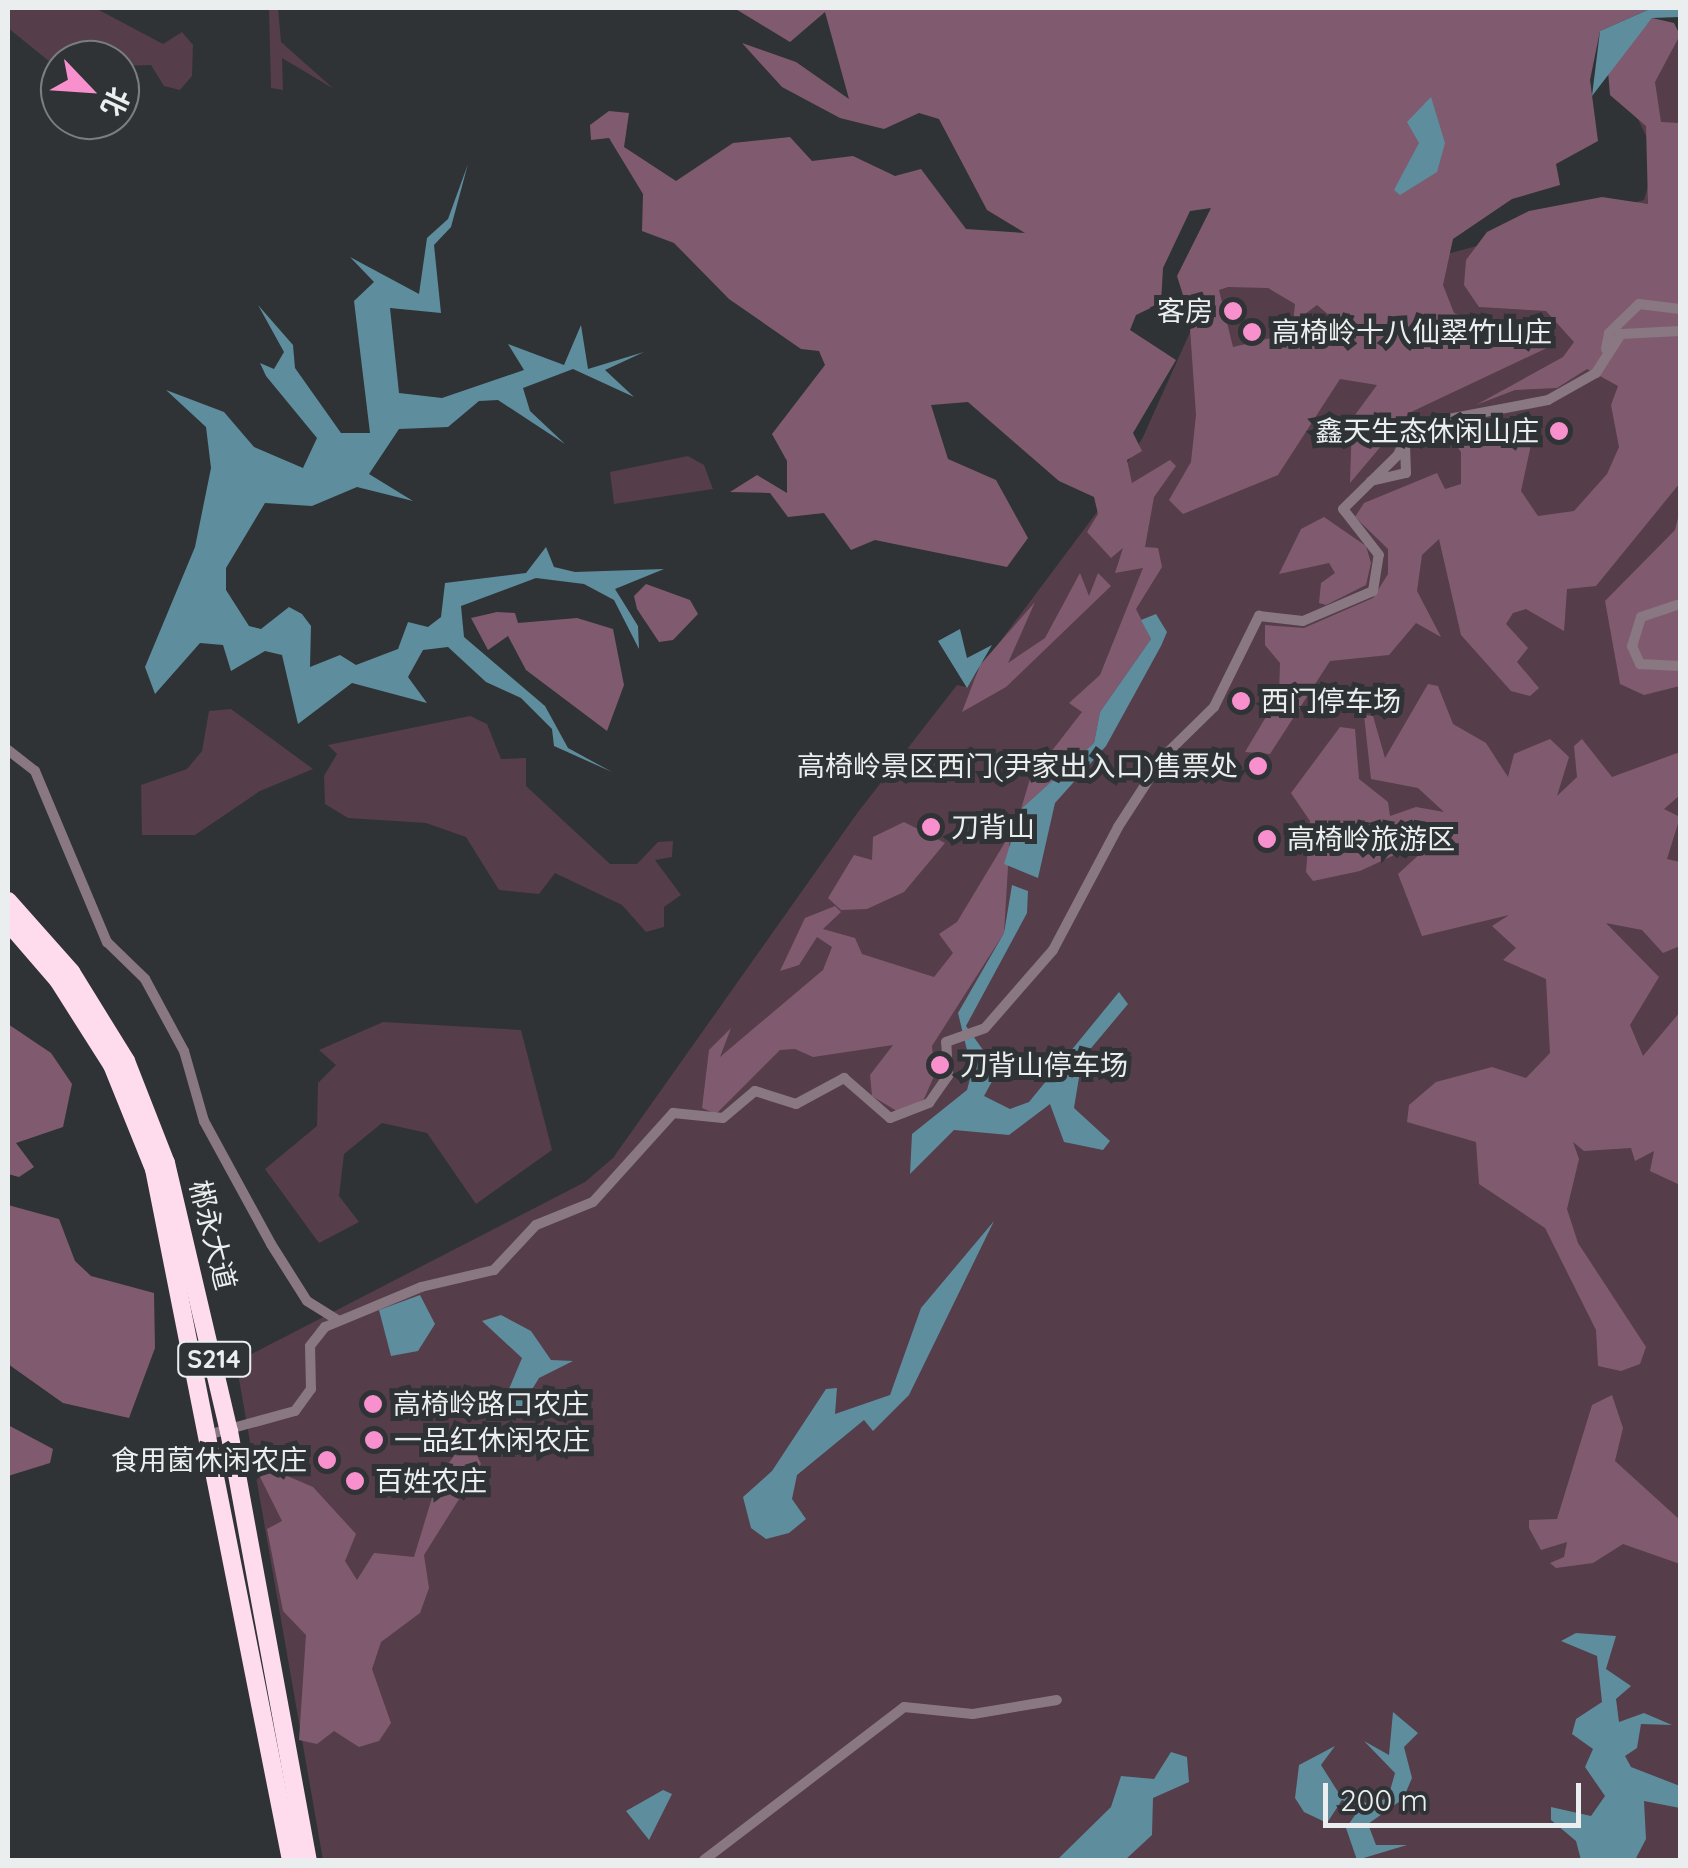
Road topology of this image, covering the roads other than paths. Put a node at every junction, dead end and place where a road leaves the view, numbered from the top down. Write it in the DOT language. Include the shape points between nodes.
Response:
graph roads {
  1 [pos="1680,309"];
  2 [pos="1680,331"];
  3 [pos="1606,350"];
  4 [pos="1405,442"];
  5 [pos="1366,482"];
  6 [pos="1680,604"];
  7 [pos="1680,666"];
  8 [pos="8,750"];
  9 [pos="8,901"];
  10 [pos="8,922"];
  11 [pos="338,1320"];
  12 [pos="220,1432"];
  13 [pos="1058,1700"];
  14 [pos="291,1860"];
  15 [pos="308,1860"];
  16 [pos="704,1860"];
  1 -- 3 [label="street" via="1639,304 1609,333"];
  2 -- 3 [label="street" via="1627,331"];
  3 -- 4 [label="street" via="1596,373 1556,398 1418,420"];
  4 -- 5 [label="street"];
  4 -- 5 [label="street" via="1406,473"];
  5 -- 11 [label="street" via="1343,508 1379,555 1372,591 1304,621 1258,616 1214,706 1164,756 1118,827 1054,950 985,1028 946,1042 948,1076 929,1104 890,1118 844,1078 796,1104 754,1090 716,1120 677,1111 593,1202 542,1221 494,1270"];
  6 -- 7 [label="street" via="1641,618 1632,646 1640,664"];
  8 -- 11 [label="street" via="35,771 107,942 145,979 184,1050 204,1120 270,1244 307,1301"];
  9 -- 12 [label="highway, 郴永大道 / S214" via="71,972 126,1061 166,1163"];
  10 -- 12 [label="highway, 郴永大道 / S214" via="58,980 112,1065 154,1169"];
  11 -- 12 [label="street" via="313,1340 313,1383 295,1411"];
  12 -- 14 [label="highway, 郴永大道 / S214"];
  12 -- 15 [label="highway, 郴永大道 / S214"];
  13 -- 16 [label="street" via="973,1714 904,1706"];
}
